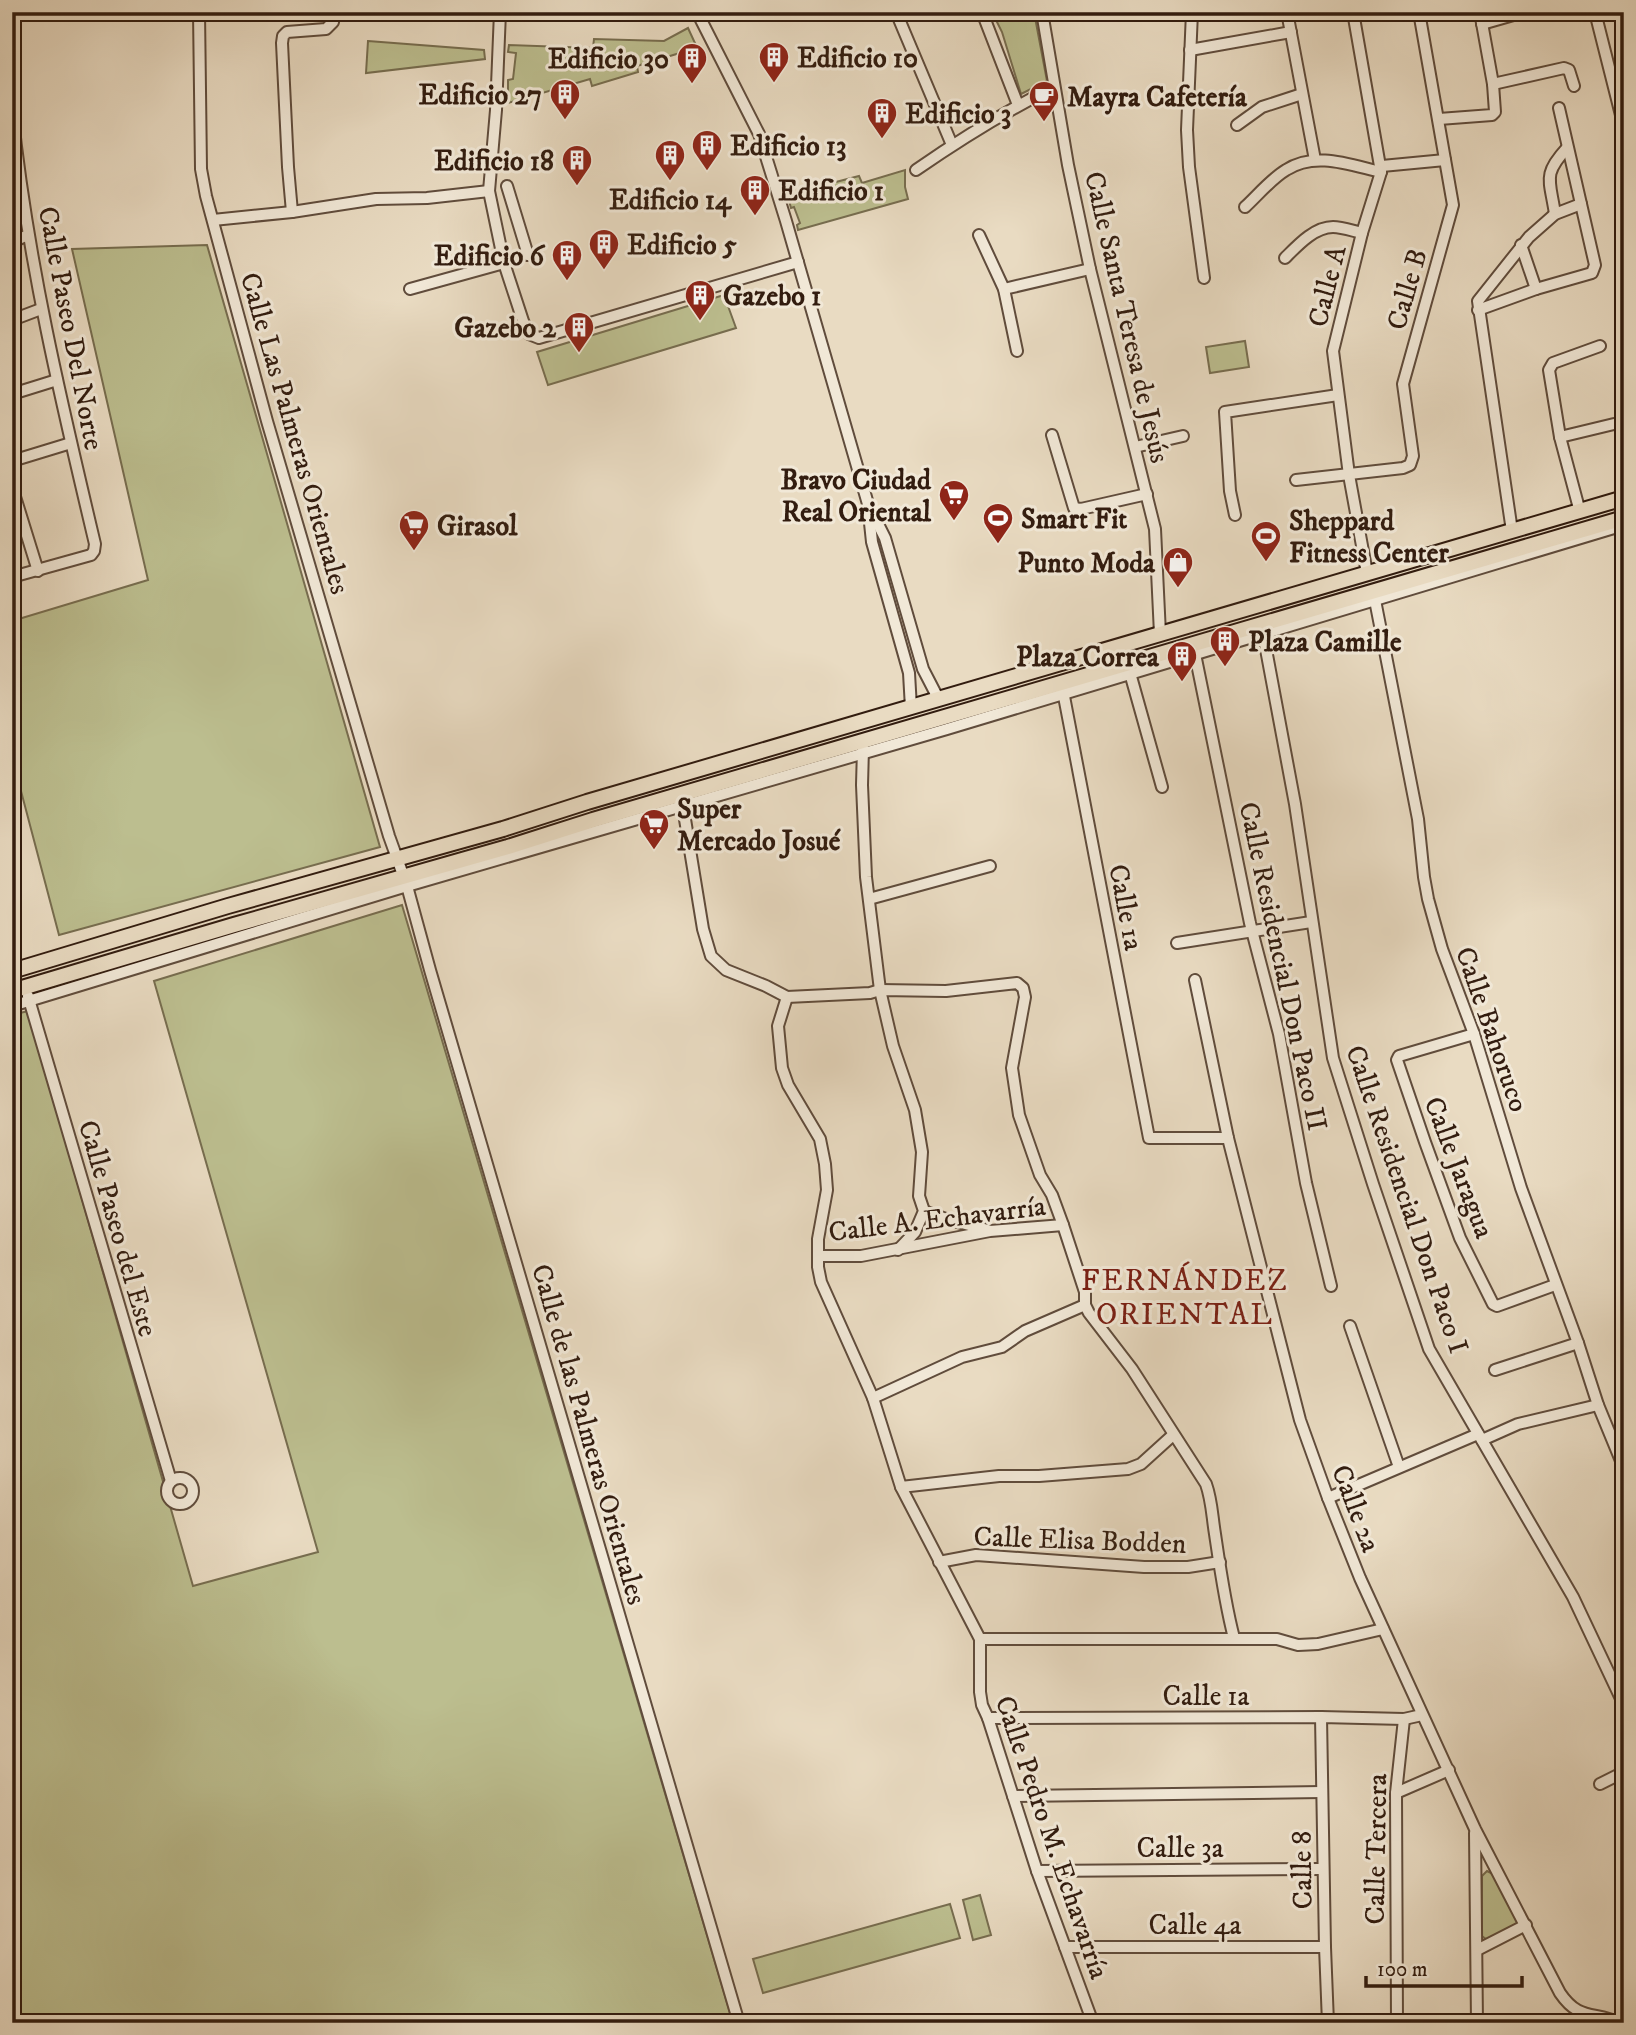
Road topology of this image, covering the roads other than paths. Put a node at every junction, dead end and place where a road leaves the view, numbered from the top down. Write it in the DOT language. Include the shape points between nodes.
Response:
graph roads {
  1 [pos="199,12"];
  2 [pos="335,12"];
  3 [pos="500,12"];
  4 [pos="698,12"];
  5 [pos="896,12"];
  6 [pos="982,12"];
  7 [pos="1042,12"];
  8 [pos="1192,12"];
  9 [pos="1287,12"];
  10 [pos="1353,12"];
  11 [pos="1419,12"];
  12 [pos="1524,12"];
  13 [pos="1595,12"];
  14 [pos="1481,18"];
  15 [pos="1291,32"];
  16 [pos="1190,50"];
  17 [pos="1493,85"];
  18 [pos="1574,86"];
  19 [pos="1054,87"];
  20 [pos="1302,94"];
  21 [pos="1018,105"];
  22 [pos="1559,108"];
  23 [pos="12,111"];
  24 [pos="1439,119"];
  25 [pos="1237,125"];
  26 [pos="1624,127"];
  27 [pos="952,145"];
  28 [pos="1567,148"];
  29 [pos="1315,160"];
  30 [pos="1445,160"];
  31 [pos="15,167"];
  32 [pos="1382,169"];
  33 [pos="916,170"];
  34 [pos="507,186"];
  35 [pos="489,191"];
  36 [pos="1581,204"];
  37 [pos="1245,206"];
  38 [pos="292,212"];
  39 [pos="1555,215"];
  40 [pos="213,220"];
  41 [pos="1362,233"];
  42 [pos="28,235"];
  43 [pos="979,235"];
  44 [pos="12,242"];
  45 [pos="1521,245"];
  46 [pos="528,255"];
  47 [pos="1285,258"];
  48 [pos="504,262"];
  49 [pos="798,262"];
  50 [pos="1090,269"];
  51 [pos="1204,278"];
  52 [pos="410,289"];
  53 [pos="1004,289"];
  54 [pos="1536,289"];
  55 [pos="41,309"];
  56 [pos="1478,310"];
  57 [pos="12,320"];
  58 [pos="1600,346"];
  59 [pos="1017,351"];
  60 [pos="57,380"];
  61 [pos="12,394"];
  62 [pos="1338,395"];
  63 [pos="1614,424"];
  64 [pos="1052,435"];
  65 [pos="1183,436"];
  66 [pos="1560,437"];
  67 [pos="71,443"];
  68 [pos="1135,447"];
  69 [pos="12,461"];
  70 [pos="1349,475"];
  71 [pos="1296,480"];
  72 [pos="12,487"];
  73 [pos="1147,494"];
  74 [pos="1624,498"];
  75 [pos="868,504"];
  76 [pos="1580,512"];
  77 [pos="1235,515"];
  78 [pos="1624,518"];
  79 [pos="1624,525"];
  80 [pos="1512,531"];
  81 [pos="885,538"];
  82 [pos="872,542"];
  83 [pos="38,571"];
  84 [pos="1367,573"];
  85 [pos="12,578"];
  86 [pos="1374,595"];
  87 [pos="1263,629"];
  88 [pos="1160,634"];
  89 [pos="1195,654"];
  90 [pos="1130,673"];
  91 [pos="1062,688"];
  92 [pos="939,700"];
  93 [pos="911,708"];
  94 [pos="863,747"];
  95 [pos="1162,787"];
  96 [pos="682,799"];
  97 [pos="397,859"];
  98 [pos="990,866"];
  99 [pos="405,882"];
  100 [pos="869,899"];
  101 [pos="1311,922"];
  102 [pos="1253,932"];
  103 [pos="1177,943"];
  104 [pos="12,971"];
  105 [pos="1195,981"];
  106 [pos="880,990"];
  107 [pos="23,993"];
  108 [pos="787,997"];
  109 [pos="12,1006"];
  110 [pos="1474,1034"];
  111 [pos="1228,1138"];
  112 [pos="924,1211"];
  113 [pos="1063,1225"];
  114 [pos="990,1231"];
  115 [pos="898,1250"];
  116 [pos="818,1256"];
  117 [pos="1555,1285"];
  118 [pos="1331,1286"];
  119 [pos="1085,1304"];
  120 [pos="1350,1326"];
  121 [pos="1578,1343"];
  122 [pos="1495,1370"];
  123 [pos="873,1398"];
  124 [pos="1598,1405"];
  125 [pos="1173,1435"];
  126 [pos="1480,1437"];
  127 [pos="1399,1468"];
  128 [pos="1624,1468"];
  129 [pos="171,1482"];
  130 [pos="901,1487"];
  131 [pos="1328,1498"];
  132 [pos="939,1562"];
  133 [pos="1220,1562"];
  134 [pos="1383,1629"];
  135 [pos="1234,1638"];
  136 [pos="980,1639"];
  137 [pos="1624,1705"];
  138 [pos="1423,1715"];
  139 [pos="1321,1717"];
  140 [pos="988,1718"];
  141 [pos="1404,1719"];
  142 [pos="1449,1770"];
  143 [pos="1624,1772"];
  144 [pos="1600,1784"];
  145 [pos="1322,1792"];
  146 [pos="1396,1793"];
  147 [pos="1013,1796"];
  148 [pos="1475,1829"];
  149 [pos="1323,1869"];
  150 [pos="1038,1871"];
  151 [pos="1526,1925"];
  152 [pos="1065,1947"];
  153 [pos="1325,1947"];
  154 [pos="1477,1950"];
  155 [pos="1578,2018"];
  156 [pos="739,2023"];
  157 [pos="1093,2023"];
  158 [pos="1328,2023"];
  159 [pos="1396,2023"];
  160 [pos="1477,2023"];
  161 [pos="1620,2023"];
  1 -- 40 [label="street, Calle Las Palmeras Orientales" via="201,169"];
  2 -- 38 [label="street" via="326,29 283,36"];
  3 -- 35 [label="street"];
  4 -- 49 [label="street" via="758,134"];
  5 -- 27 [label="street"];
  6 -- 21 [label="street"];
  7 -- 19 [label="street, Calle Santa Teresa de Jesús"];
  8 -- 16 [label="street"];
  9 -- 15 [label="street"];
  10 -- 32 [label="street, Calle A"];
  11 -- 24 [label="street, Calle B"];
  12 -- 14 [label="street"];
  13 -- 26 [label="street"];
  14 -- 17 [label="street"];
  15 -- 16 [label="street"];
  15 -- 20 [label="street"];
  16 -- 51 [label="street" via="1189,167"];
  17 -- 18 [label="street" via="1563,68 1569,70"];
  17 -- 24 [label="street" via="1492,115"];
  19 -- 21 [label="street"];
  19 -- 50 [label="street, Calle Santa Teresa de Jesús"];
  20 -- 25 [label="street" via="1262,107"];
  20 -- 29 [label="street"];
  21 -- 27 [label="street"];
  22 -- 28 [label="street"];
  23 -- 31 [label="street, Calle Paseo Del Norte"];
  24 -- 30 [label="street, Calle B"];
  27 -- 33 [label="street"];
  28 -- 36 [label="street"];
  28 -- 39 [label="street" via="1549,177"];
  29 -- 32 [label="street"];
  29 -- 37 [label="street" via="1284,171"];
  30 -- 32 [label="street"];
  30 -- 70 [label="street, Calle B" via="1453,205 1403,384 1413,456 1403,468"];
  31 -- 42 [label="street, Calle Paseo Del Norte"];
  32 -- 41 [label="street, Calle A"];
  34 -- 46 [label="street"];
  35 -- 38 [label="street" via="376,199"];
  35 -- 48 [label="street"];
  36 -- 39 [label="street"];
  36 -- 54 [label="street" via="1595,265 1592,274"];
  38 -- 40 [label="street"];
  39 -- 45 [label="street"];
  40 -- 97 [label="street, Calle Las Palmeras Orientales" via="267,421"];
  41 -- 47 [label="street" via="1332,227 1319,231"];
  41 -- 62 [label="street, Calle A" via="1333,351"];
  42 -- 44 [label="street"];
  42 -- 55 [label="street, Calle Paseo Del Norte"];
  43 -- 53 [label="street"];
  45 -- 54 [label="street"];
  45 -- 56 [label="street" via="1479,297"];
  48 -- 49 [label="street" via="528,334 539,338"];
  48 -- 52 [label="street"];
  49 -- 75 [label="street"];
  50 -- 53 [label="street"];
  50 -- 68 [label="street, Calle Santa Teresa de Jesús"];
  53 -- 59 [label="street"];
  54 -- 56 [label="street"];
  55 -- 57 [label="street"];
  55 -- 60 [label="street, Calle Paseo Del Norte"];
  56 -- 80 [label="street"];
  58 -- 66 [label="street" via="1550,366"];
  60 -- 61 [label="street"];
  60 -- 67 [label="street, Calle Paseo Del Norte"];
  62 -- 70 [label="street, Calle A"];
  62 -- 77 [label="street" via="1225,412"];
  63 -- 66 [label="street"];
  64 -- 73 [label="street" via="1074,508"];
  65 -- 68 [label="street"];
  66 -- 76 [label="street"];
  67 -- 69 [label="street"];
  67 -- 83 [label="street, Calle Paseo Del Norte" via="94,551"];
  68 -- 73 [label="street, Calle Santa Teresa de Jesús"];
  70 -- 71 [label="street, Calle B"];
  70 -- 84 [label="street, Calle A"];
  72 -- 83 [label="street"];
  73 -- 88 [label="street, Calle Santa Teresa de Jesús" via="1155,529"];
  74 -- 76 [label="main road"];
  75 -- 81 [label="street"];
  75 -- 82 [label="street"];
  76 -- 80 [label="main road"];
  78 -- 86 [label="main road"];
  79 -- 86 [label="street"];
  80 -- 84 [label="main road"];
  81 -- 82 [label="street"];
  81 -- 92 [label="street" via="923,668"];
  82 -- 93 [label="street" via="909,673"];
  83 -- 85 [label="street"];
  84 -- 88 [label="main road"];
  86 -- 87 [label="main road"];
  86 -- 110 [label="street, Calle Bahoruco" via="1418,819 1428,900"];
  87 -- 89 [label="street"];
  87 -- 91 [label="main road"];
  87 -- 101 [label="street, Calle Residencial Don Paco I" via="1293,790"];
  88 -- 92 [label="main road"];
  89 -- 90 [label="street"];
  89 -- 102 [label="street, Calle Residencial Don Paco II"];
  90 -- 91 [label="street"];
  90 -- 95 [label="street"];
  91 -- 94 [label="main road"];
  91 -- 111 [label="street, Calle 1a" via="1149,1138"];
  92 -- 93 [label="main road"];
  93 -- 97 [label="main road"];
  94 -- 96 [label="main road"];
  94 -- 100 [label="street"];
  96 -- 99 [label="main road"];
  96 -- 108 [label="street" via="711,956 726,970"];
  97 -- 99 [label="street, Calle de las Palmeras Orientales"];
  97 -- 104 [label="main road"];
  98 -- 100 [label="street"];
  99 -- 107 [label="main road" via="234,925"];
  99 -- 156 [label="street, Calle de las Palmeras Orientales"];
  100 -- 106 [label="street"];
  101 -- 102 [label="street"];
  101 -- 126 [label="street, Calle Residencial Don Paco I" via="1337,1075 1429,1349"];
  102 -- 103 [label="street"];
  102 -- 118 [label="street, Calle Residencial Don Paco II"];
  105 -- 111 [label="street, Calle 2a"];
  106 -- 108 [label="street"];
  106 -- 112 [label="street" via="892,1046 915,1110 922,1152 919,1196"];
  106 -- 113 [label="street" via="946,990 1017,982 1023,988 1012,1068 1019,1115"];
  107 -- 109 [label="street"];
  107 -- 129 [label="street, Calle Paseo del Este"];
  108 -- 116 [label="street, Calle Pedro M. Echavarría" via="778,1026 782,1068 820,1139 825,1164 827,1190"];
  110 -- 117 [label="street, Calle Bahoruco"];
  110 -- 117 [label="street, Calle Jaragua" via="1397,1060 1460,1238 1493,1304"];
  111 -- 131 [label="street, Calle 2a" via="1300,1420"];
  112 -- 114 [label="street"];
  112 -- 115 [label="street" via="915,1232"];
  113 -- 114 [label="street, Calle A. Echavarría"];
  113 -- 119 [label="street"];
  114 -- 115 [label="street, Calle A. Echavarría"];
  115 -- 116 [label="street, Calle A. Echavarría"];
  116 -- 123 [label="street, Calle Pedro M. Echavarría" via="821,1282"];
  117 -- 121 [label="street, Calle Bahoruco"];
  119 -- 123 [label="street" via="1025,1331 1002,1348 962,1357"];
  119 -- 125 [label="street"];
  120 -- 127 [label="street"];
  121 -- 122 [label="street"];
  121 -- 124 [label="street, Calle Bahoruco"];
  123 -- 130 [label="street, Calle Pedro M. Echavarría"];
  124 -- 126 [label="street"];
  124 -- 128 [label="street, Calle Bahoruco"];
  125 -- 130 [label="street" via="1141,1464 1128,1469 999,1475"];
  125 -- 133 [label="street" via="1209,1491"];
  126 -- 127 [label="street"];
  126 -- 137 [label="street, Calle Residencial Don Paco I" via="1573,1597"];
  127 -- 131 [label="street"];
  130 -- 132 [label="street, Calle Pedro M. Echavarría"];
  131 -- 134 [label="street, Calle 2a"];
  132 -- 133 [label="street, Calle Elisa Bodden" via="976,1555 1144,1567"];
  132 -- 136 [label="street, Calle Pedro M. Echavarría"];
  133 -- 135 [label="street"];
  134 -- 135 [label="street" via="1318,1644"];
  134 -- 138 [label="street, Calle 2a"];
  135 -- 136 [label="street"];
  136 -- 140 [label="street, Calle Pedro M. Echavarría" via="980,1692"];
  138 -- 141 [label="street, Calle 1a"];
  138 -- 142 [label="street, Calle 2a"];
  139 -- 140 [label="street, Calle 1a"];
  139 -- 141 [label="street, Calle 1a"];
  139 -- 145 [label="street, Calle 8"];
  140 -- 147 [label="street, Calle Pedro M. Echavarría"];
  141 -- 146 [label="street, Calle Tercera"];
  142 -- 146 [label="street"];
  142 -- 148 [label="street, Calle 2a"];
  143 -- 144 [label="street"];
  145 -- 147 [label="street"];
  145 -- 149 [label="street, Calle 8"];
  146 -- 159 [label="street, Calle Tercera"];
  147 -- 150 [label="street, Calle Pedro M. Echavarría"];
  148 -- 151 [label="street, Calle 2a"];
  148 -- 154 [label="street"];
  149 -- 150 [label="street, Calle 3a"];
  149 -- 153 [label="street, Calle 8"];
  150 -- 152 [label="street, Calle Pedro M. Echavarría"];
  151 -- 154 [label="street"];
  151 -- 155 [label="street, Calle 2a" via="1560,1993"];
  152 -- 153 [label="street, Calle 4a"];
  152 -- 157 [label="street, Calle Pedro M. Echavarría"];
  153 -- 158 [label="street, Calle 8"];
  154 -- 160 [label="street"];
  155 -- 161 [label="street"];
}
